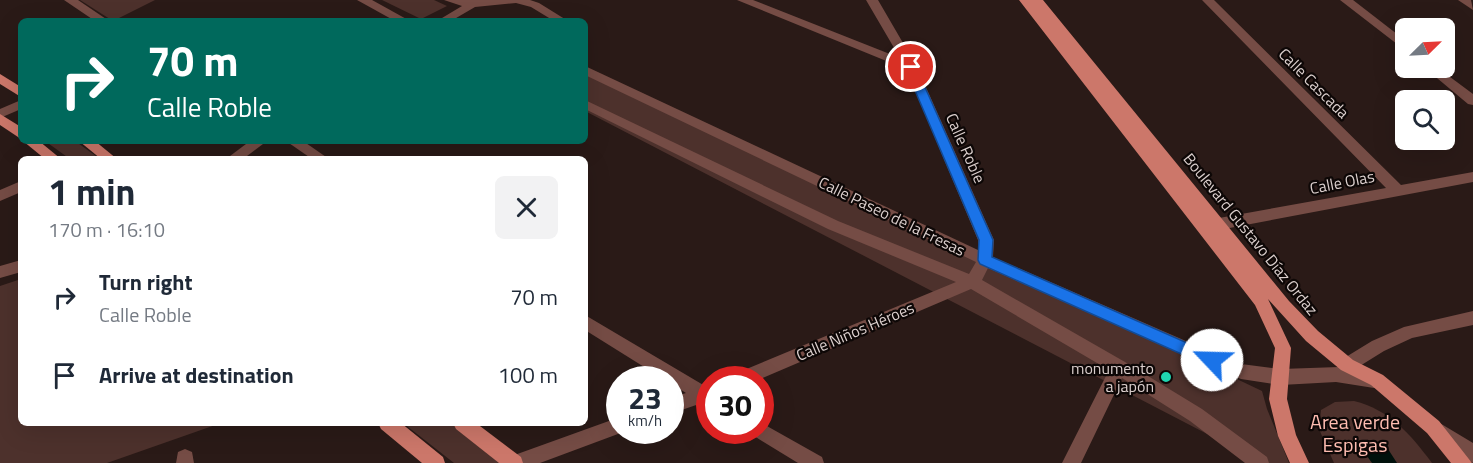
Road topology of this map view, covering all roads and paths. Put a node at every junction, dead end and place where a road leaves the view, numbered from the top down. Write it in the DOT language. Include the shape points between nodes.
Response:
graph roads {
  1 [pos="70,0"];
  2 [pos="363,0"];
  3 [pos="450,0"];
  4 [pos="516,0"];
  5 [pos="743,0"];
  6 [pos="872,0"];
  7 [pos="1025,0"];
  8 [pos="1037,0"];
  9 [pos="1208,0"];
  10 [pos="1346,0"];
  11 [pos="1464,0"];
  12 [pos="475,2"];
  13 [pos="1473,7"];
  14 [pos="98,18"];
  15 [pos="398,18"];
  16 [pos="448,18"];
  17 [pos="557,18"];
  18 [pos="1395,38"];
  19 [pos="911,67"];
  20 [pos="588,71"];
  21 [pos="0,78"];
  22 [pos="1444,78"];
  23 [pos="18,91"];
  24 [pos="1473,101"];
  25 [pos="18,105"];
  26 [pos="588,105"];
  27 [pos="0,114"];
  28 [pos="0,118"];
  29 [pos="18,132"];
  30 [pos="34,144"];
  31 [pos="90,144"];
  32 [pos="256,144"];
  33 [pos="298,144"];
  34 [pos="50,156"];
  35 [pos="106,156"];
  36 [pos="238,156"];
  37 [pos="317,156"];
  38 [pos="1473,177"];
  39 [pos="18,187"];
  40 [pos="1397,190"];
  41 [pos="0,195"];
  42 [pos="1219,224"];
  43 [pos="985,260"];
  44 [pos="18,267"];
  45 [pos="0,272"];
  46 [pos="972,282"];
  47 [pos="1473,318"];
  48 [pos="588,323"];
  49 [pos="1347,365"];
  50 [pos="771,366"];
  51 [pos="1119,367"];
  52 [pos="1281,377"];
  53 [pos="1377,380"];
  54 [pos="696,388"];
  55 [pos="391,426"];
  56 [pos="466,426"];
  57 [pos="1434,427"];
  58 [pos="606,430"];
  59 [pos="774,438"];
  60 [pos="1473,454"];
  61 [pos="436,463"];
  62 [pos="515,463"];
  63 [pos="815,463"];
  64 [pos="1071,463"];
  65 [pos="1260,463"];
  66 [pos="1299,463"];
  67 [pos="1463,463"];
  1 -- 14 [label="street"];
  2 -- 15 [label="street"];
  3 -- 12 [label="street"];
  4 -- 12 [label="street"];
  4 -- 17 [label="street" via="535,5"];
  5 -- 19 [label="street"];
  6 -- 19 [label="street, Calle Roble"];
  7 -- 52 [label="main road, Boulevard Gustavo Díaz Ordaz" via="1261,301 1283,348"];
  8 -- 42 [label="main road, Boulevard Gustavo Díaz Ordaz"];
  9 -- 40 [label="street, Calle Cascada"];
  10 -- 18 [label="street"];
  11 -- 13 [label="street"];
  12 -- 16 [label="street"];
  19 -- 43 [label="street, Calle Roble" via="986,240"];
  20 -- 43 [label="street, Calle Paseo de la Fresas"];
  21 -- 23 [label="main road"];
  22 -- 24 [label="street"];
  25 -- 27 [label="street"];
  26 -- 46 [label="street, Calle Paseo de la Fresas" via="833,225"];
  28 -- 29 [label="main road"];
  30 -- 34 [label="main road"];
  31 -- 35 [label="main road"];
  32 -- 36 [label="street"];
  33 -- 37 [label="street"];
  38 -- 40 [label="street, Calle Olas"];
  39 -- 41 [label="street"];
  40 -- 42 [label="street, Calle Olas"];
  42 -- 49 [label="main road, Boulevard Gustavo Díaz Ordaz" via="1283,306"];
  43 -- 46 [label="street"];
  43 -- 52 [label="street, Calle Paseo de la Fresas" via="1212,360 1241,371"];
  44 -- 45 [label="street"];
  46 -- 50 [label="street, Calle Niños Héroes"];
  46 -- 51 [label="street, Calle Paseo de la Fresas"];
  47 -- 49 [label="street" via="1410,332"];
  48 -- 54 [label="street"];
  49 -- 53 [label="main road, Boulevard Gustavo Díaz Ordaz"];
  51 -- 64 [label="street"];
  51 -- 65 [label="street, Calle Paseo de la Fresas" via="1196,415"];
  52 -- 53 [label="street, Calle Paseo de la Fresas" via="1336,374"];
  52 -- 66 [label="main road, Boulevard Gustavo Díaz Ordaz" via="1278,399"];
  53 -- 57 [label="main road, Boulevard Gustavo Díaz Ordaz"];
  55 -- 61 [label="main road"];
  56 -- 62 [label="main road"];
  57 -- 60 [label="street"];
  57 -- 67 [label="main road, Boulevard Gustavo Díaz Ordaz"];
  58 -- 62 [label="street"];
  59 -- 63 [label="street"];
}
